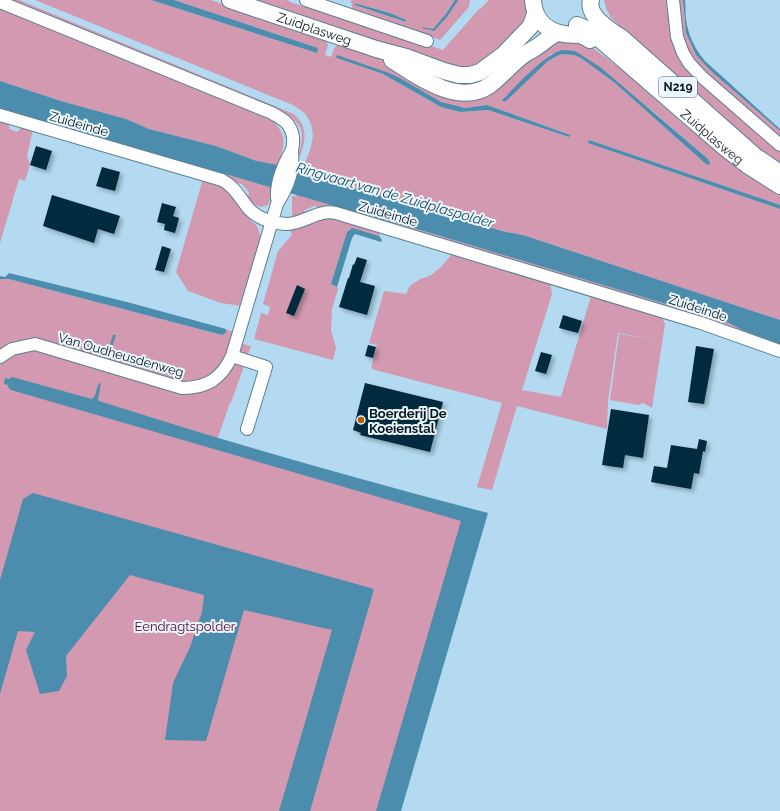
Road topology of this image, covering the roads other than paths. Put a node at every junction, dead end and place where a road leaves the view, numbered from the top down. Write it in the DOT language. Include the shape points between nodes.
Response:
graph roads {
  1 [pos="230,0"];
  2 [pos="306,0"];
  3 [pos="673,0"];
  4 [pos="0,2"];
  5 [pos="537,4"];
  6 [pos="596,4"];
  7 [pos="555,29"];
  8 [pos="577,29"];
  9 [pos="427,41"];
  10 [pos="618,44"];
  11 [pos="376,49"];
  12 [pos="0,115"];
  13 [pos="780,145"];
  14 [pos="780,173"];
  15 [pos="780,186"];
  16 [pos="272,221"];
  17 [pos="780,351"];
  18 [pos="232,356"];
  19 [pos="0,357"];
  20 [pos="247,429"];
  1 -- 11 [label="main road, Zuidplasweg"];
  2 -- 9 [label="street, Zuidplasweg"];
  3 -- 13 [label="street" via="677,36 689,63"];
  4 -- 16 [label="street, Van Oudheusdenweg" via="272,113 283,120 289,125 294,144"];
  5 -- 7 [label="main road" via="541,22"];
  5 -- 11 [label="main road, Zuidplasweg" via="530,27 503,55 480,72 459,75"];
  6 -- 8 [label="main road, N219" via="588,20"];
  6 -- 10 [label="main road, Zuidplasweg / N219"];
  7 -- 8 [label="main road, N219" via="569,34"];
  7 -- 11 [label="main road, Zuidplasweg" via="537,48 524,55 489,86 475,92 444,90"];
  8 -- 10 [label="main road, Zuidplasweg / N219" via="605,49"];
  10 -- 14 [label="main road, Zuidplasweg / N219" via="755,156"];
  10 -- 15 [label="main road, Zuidplasweg / N219" via="724,147 746,165"];
  12 -- 16 [label="street, Zuideinde" via="222,180 229,183 254,213"];
  16 -- 17 [label="street, Zuideinde" via="288,224 331,212 701,323"];
  16 -- 18 [label="street, Van Oudheusdenweg"];
  18 -- 19 [label="street, Van Oudheusdenweg" via="217,378 198,387 186,388 35,344 12,349"];
  18 -- 20 [label="street" via="266,367"];
}
